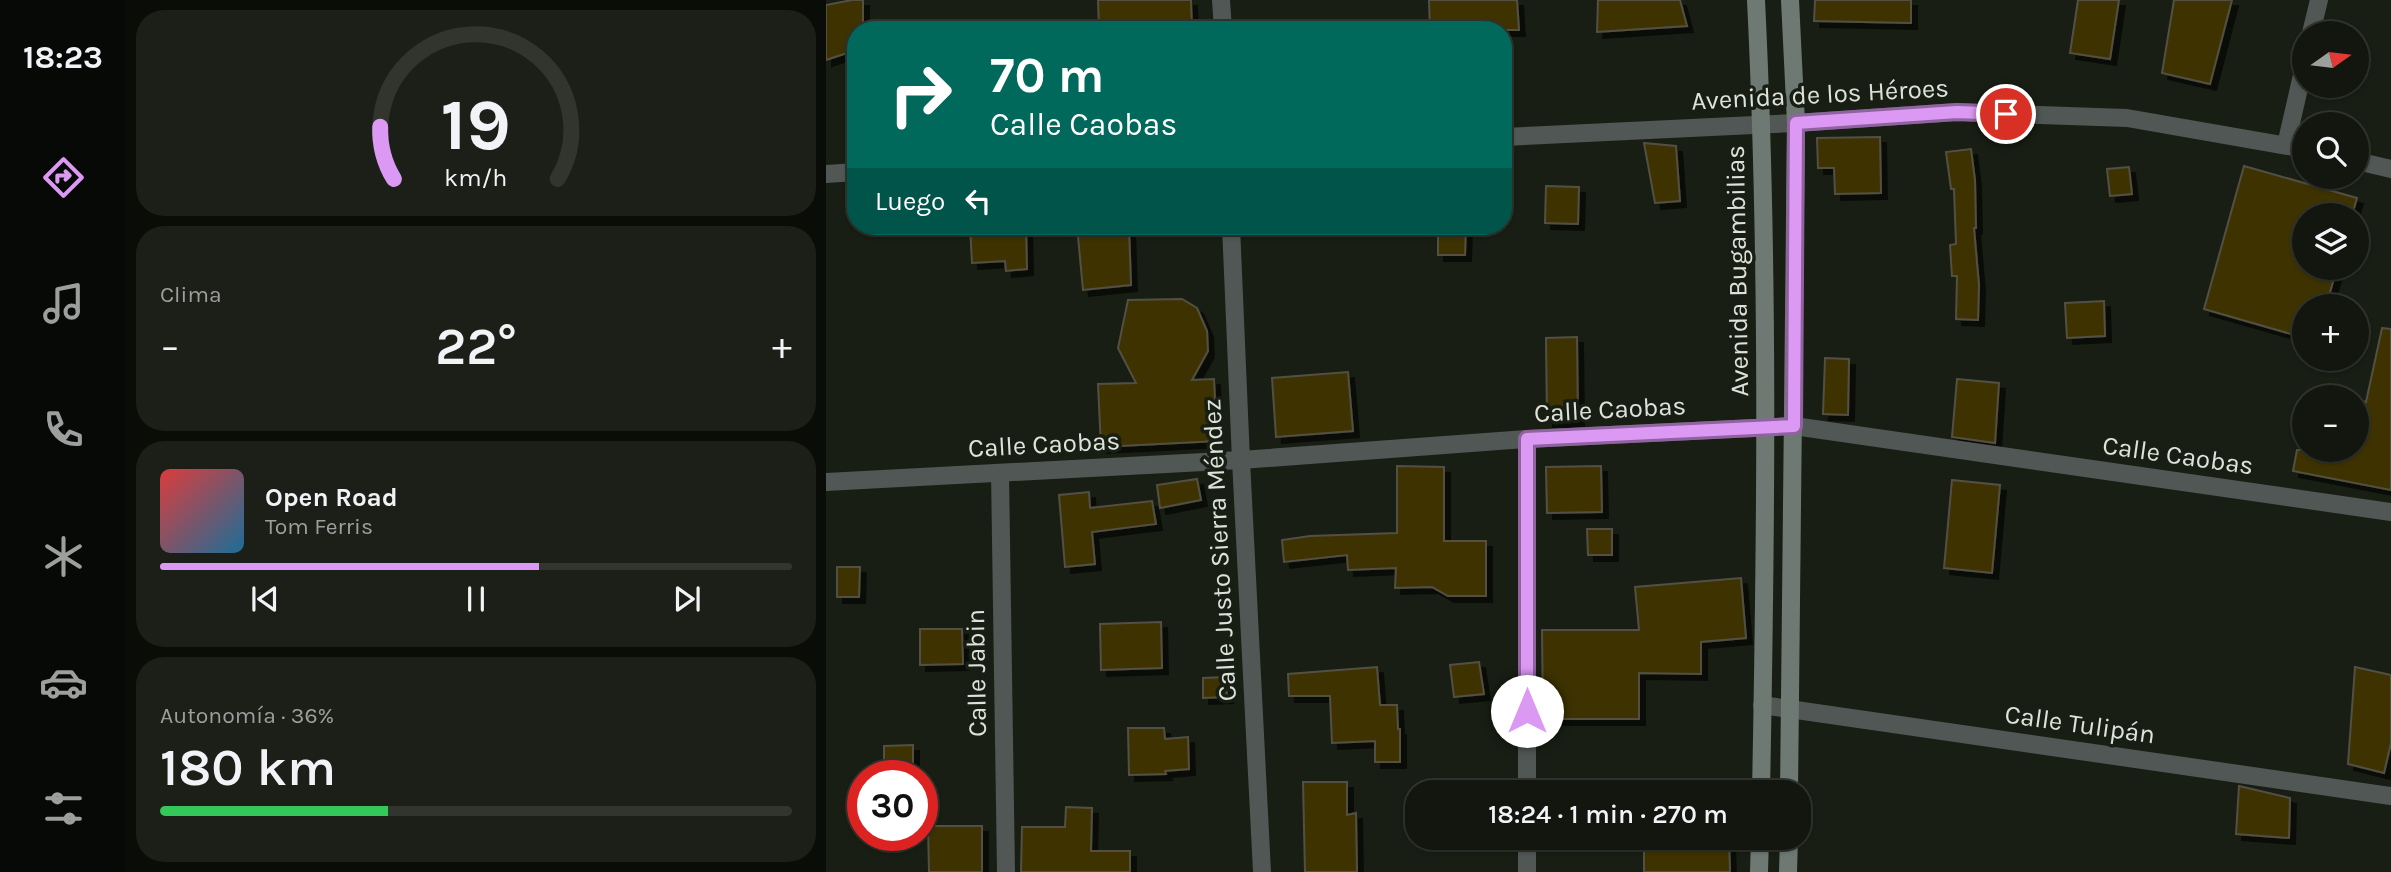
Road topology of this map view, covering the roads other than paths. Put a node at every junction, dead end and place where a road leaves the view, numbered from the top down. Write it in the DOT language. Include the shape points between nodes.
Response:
graph roads {
  1 [pos="1221,0"];
  2 [pos="1756,0"];
  3 [pos="1790,0"];
  4 [pos="2319,0"];
  5 [pos="1222,21"];
  6 [pos="2314,21"];
  7 [pos="2297,98"];
  8 [pos="1796,123"];
  9 [pos="1762,124"];
  10 [pos="1512,137"];
  11 [pos="2286,145"];
  12 [pos="2292,146"];
  13 [pos="2369,164"];
  14 [pos="2391,169"];
  15 [pos="847,173"];
  16 [pos="826,174"];
  17 [pos="1231,235"];
  18 [pos="1794,426"];
  19 [pos="1765,428"];
  20 [pos="1527,439"];
  21 [pos="1241,460"];
  22 [pos="1000,473"];
  23 [pos="826,482"];
  24 [pos="2391,512"];
  25 [pos="1762,705"];
  26 [pos="1789,708"];
  27 [pos="1527,780"];
  28 [pos="1760,780"];
  29 [pos="1789,780"];
  30 [pos="2391,796"];
  31 [pos="1527,850"];
  32 [pos="1760,850"];
  33 [pos="1788,850"];
  34 [pos="1006,872"];
  35 [pos="1262,872"];
  36 [pos="1527,872"];
  37 [pos="1759,872"];
  38 [pos="1788,872"];
  1 -- 5 [label="street"];
  2 -- 9 [label="main road, Avenida Bugambilias"];
  3 -- 8 [label="main road, Avenida Bugambilias"];
  4 -- 6 [label="street"];
  7 -- 11 [label="street"];
  8 -- 9 [label="street, Avenida de los Héroes"];
  8 -- 11 [label="street, Avenida de los Héroes" via="1957,112 2127,118"];
  8 -- 18 [label="main road, Avenida Bugambilias"];
  9 -- 10 [label="street, Avenida de los Héroes"];
  9 -- 19 [label="main road, Avenida Bugambilias"];
  11 -- 12 [label="street, Avenida de los Héroes"];
  13 -- 14 [label="street"];
  15 -- 16 [label="street"];
  17 -- 21 [label="street, Calle Justo Sierra Méndez"];
  18 -- 19 [label="street, Calle Caobas"];
  18 -- 24 [label="street, Calle Caobas"];
  18 -- 26 [label="main road, Avenida Bugambilias"];
  19 -- 20 [label="street, Calle Caobas"];
  19 -- 25 [label="main road, Avenida Bugambilias"];
  20 -- 21 [label="street, Calle Caobas"];
  20 -- 27 [label="street"];
  21 -- 22 [label="street, Calle Caobas"];
  21 -- 35 [label="street, Calle Justo Sierra Méndez"];
  22 -- 23 [label="street, Calle Caobas"];
  22 -- 34 [label="street, Calle Jabin"];
  25 -- 26 [label="street, Calle Tulipán"];
  25 -- 28 [label="main road, Avenida Bugambilias"];
  26 -- 29 [label="main road, Avenida Bugambilias"];
  26 -- 30 [label="street, Calle Tulipán"];
  31 -- 36 [label="street"];
  32 -- 37 [label="main road"];
  33 -- 38 [label="main road"];
}
